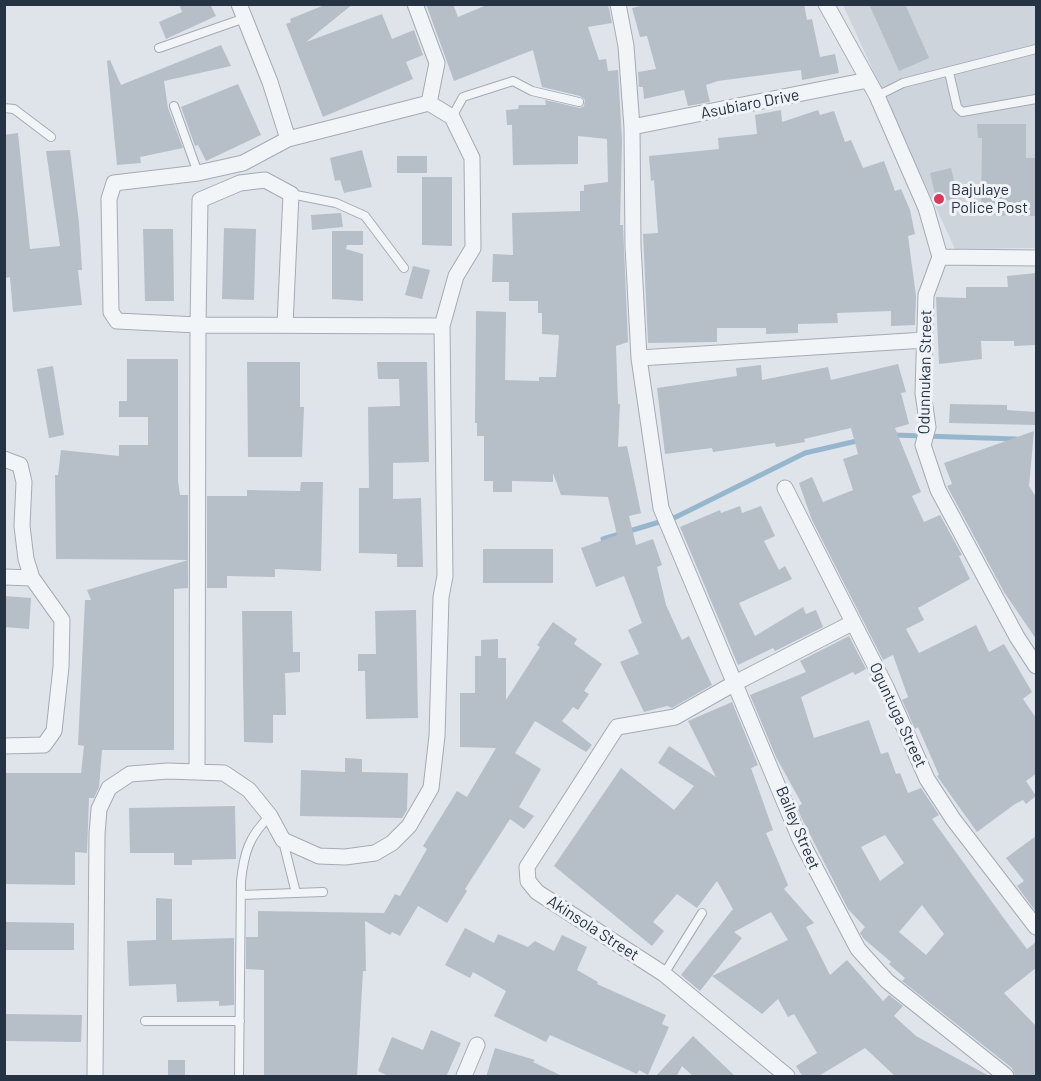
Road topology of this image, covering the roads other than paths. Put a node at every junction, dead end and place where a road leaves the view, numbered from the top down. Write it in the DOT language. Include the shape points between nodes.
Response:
graph roads {
  1 [pos="415,4"];
  2 [pos="618,4"];
  3 [pos="826,4"];
  4 [pos="242,11"];
  5 [pos="159,48"];
  6 [pos="1036,49"];
  7 [pos="950,72"];
  8 [pos="868,80"];
  9 [pos="878,96"];
  10 [pos="1036,99"];
  11 [pos="579,102"];
  12 [pos="429,103"];
  13 [pos="174,106"];
  14 [pos="4,108"];
  15 [pos="452,117"];
  16 [pos="632,127"];
  17 [pos="51,137"];
  18 [pos="288,139"];
  19 [pos="198,173"];
  20 [pos="291,194"];
  21 [pos="940,257"];
  22 [pos="1036,258"];
  23 [pos="404,268"];
  24 [pos="198,325"];
  25 [pos="285,325"];
  26 [pos="442,326"];
  27 [pos="925,340"];
  28 [pos="639,358"];
  29 [pos="4,459"];
  30 [pos="785,488"];
  31 [pos="4,577"];
  32 [pos="32,578"];
  33 [pos="852,623"];
  34 [pos="1036,666"];
  35 [pos="735,683"];
  36 [pos="4,746"];
  37 [pos="197,772"];
  38 [pos="270,816"];
  39 [pos="283,840"];
  40 [pos="323,892"];
  41 [pos="296,893"];
  42 [pos="241,896"];
  43 [pos="702,913"];
  44 [pos="1036,927"];
  45 [pos="664,974"];
  46 [pos="145,1021"];
  47 [pos="240,1021"];
  48 [pos="477,1045"];
  49 [pos="94,1077"];
  50 [pos="239,1077"];
  51 [pos="464,1077"];
  52 [pos="787,1077"];
  53 [pos="1006,1077"];
  1 -- 12 [label="street" via="437,63"];
  2 -- 16 [label="street, Bailey Street" via="626,46"];
  3 -- 8 [label="street"];
  4 -- 5 [label="lane"];
  4 -- 18 [label="street"];
  6 -- 7 [label="lane"];
  7 -- 9 [label="lane" via="903,83"];
  7 -- 10 [label="lane" via="957,108 962,112"];
  8 -- 9 [label="street"];
  8 -- 16 [label="street, Asubiaro Drive"];
  9 -- 21 [label="street" via="926,208"];
  11 -- 15 [label="lane" via="532,91 513,81 463,97"];
  12 -- 15 [label="street"];
  12 -- 18 [label="street"];
  13 -- 19 [label="lane"];
  14 -- 17 [label="lane" via="14,109"];
  15 -- 26 [label="street" via="472,158 473,248 456,276"];
  16 -- 28 [label="street, Bailey Street"];
  18 -- 19 [label="street" via="243,163"];
  19 -- 24 [label="street" via="114,183 109,199 111,312 117,321"];
  20 -- 23 [label="lane" via="336,203 365,216"];
  20 -- 24 [label="street" via="265,180 240,183 200,200"];
  20 -- 25 [label="street"];
  21 -- 22 [label="street"];
  21 -- 27 [label="street, Odunnukan Street" via="926,295"];
  24 -- 25 [label="street"];
  24 -- 37 [label="street"];
  25 -- 26 [label="street"];
  26 -- 39 [label="street" via="445,576 437,736 430,788 409,826 375,854 319,856"];
  27 -- 28 [label="street"];
  27 -- 34 [label="street, Odunnukan Street" via="923,393 928,427 923,445 938,490"];
  28 -- 35 [label="street, Bailey Street" via="661,508"];
  29 -- 32 [label="street" via="20,465 24,482 22,526"];
  30 -- 33 [label="street, Oguntuga Street"];
  31 -- 32 [label="street"];
  32 -- 36 [label="street" via="62,620 54,731 44,745"];
  33 -- 35 [label="street"];
  33 -- 44 [label="street, Oguntuga Street" via="927,779"];
  35 -- 45 [label="street, Akinsola Street" via="675,717 617,727 527,867 528,881 537,892"];
  35 -- 53 [label="street, Bailey Street" via="800,839 858,949 887,981"];
  37 -- 38 [label="street" via="224,773 249,790"];
  37 -- 49 [label="street" via="130,774 109,788 99,809"];
  38 -- 39 [label="street"];
  38 -- 42 [label="lane" via="254,831 245,852"];
  39 -- 41 [label="lane"];
  40 -- 41 [label="lane"];
  41 -- 42 [label="lane"];
  42 -- 47 [label="lane"];
  43 -- 45 [label="lane"];
  45 -- 52 [label="street, Akinsola Street"];
  46 -- 47 [label="lane"];
  47 -- 50 [label="lane"];
  48 -- 51 [label="street"];
}
